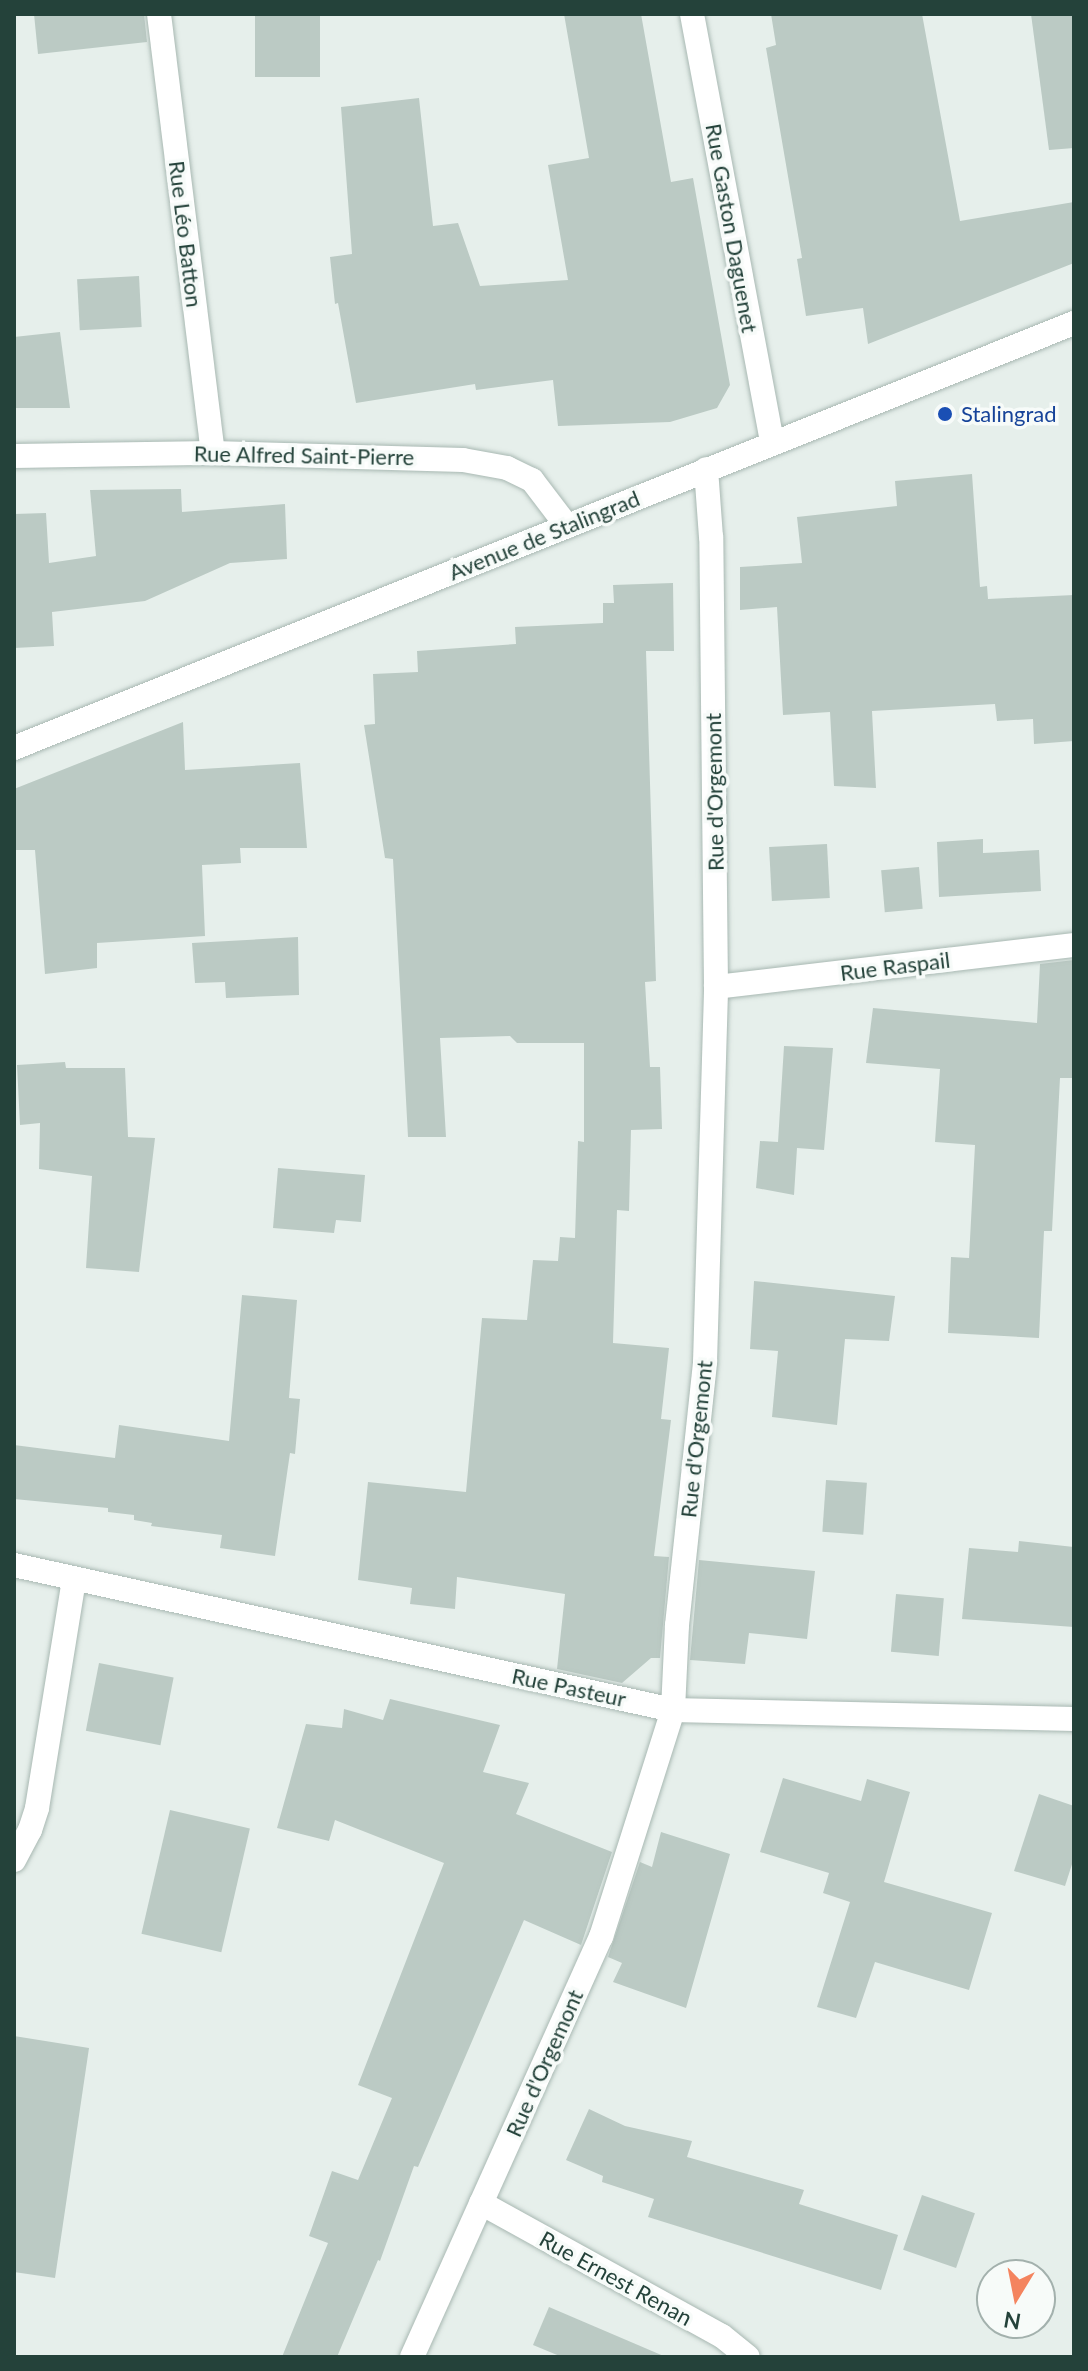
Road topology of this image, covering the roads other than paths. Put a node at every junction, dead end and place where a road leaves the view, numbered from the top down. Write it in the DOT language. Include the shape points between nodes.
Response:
graph roads {
  1 [pos="159,14"];
  2 [pos="692,14"];
  3 [pos="1074,323"];
  4 [pos="772,442"];
  5 [pos="213,453"];
  6 [pos="14,456"];
  7 [pos="706,469"];
  8 [pos="567,526"];
  9 [pos="14,748"];
  10 [pos="1074,945"];
  11 [pos="716,987"];
  12 [pos="14,1565"];
  13 [pos="74,1579"];
  14 [pos="673,1710"];
  15 [pos="1074,1719"];
  16 [pos="14,1860"];
  17 [pos="481,2203"];
  18 [pos="412,2357"];
  19 [pos="748,2357"];
  1 -- 5 [label="street, Rue Léo Batton"];
  2 -- 4 [label="street, Rue Gaston Daguenet"];
  3 -- 4 [label="street, Avenue de Stalingrad"];
  4 -- 7 [label="street, Avenue de Stalingrad"];
  5 -- 6 [label="street, Rue Alfred Saint-Pierre"];
  5 -- 8 [label="street, Rue Alfred Saint-Pierre" via="401,456 507,468 532,480"];
  7 -- 8 [label="street, Avenue de Stalingrad"];
  7 -- 11 [label="street, Rue d'Orgemont"];
  8 -- 9 [label="street, Avenue de Stalingrad"];
  10 -- 11 [label="street, Rue Raspail"];
  11 -- 14 [label="street, Rue d'Orgemont" via="705,1362"];
  12 -- 13 [label="street, Rue Pasteur"];
  13 -- 14 [label="street, Rue Pasteur"];
  13 -- 16 [label="street" via="37,1808"];
  14 -- 15 [label="street, Rue Pasteur"];
  14 -- 17 [label="street, Rue d'Orgemont" via="601,1937"];
  17 -- 18 [label="street, Rue d'Orgemont"];
  17 -- 19 [label="street, Rue Ernest Renan" via="722,2336"];
}
